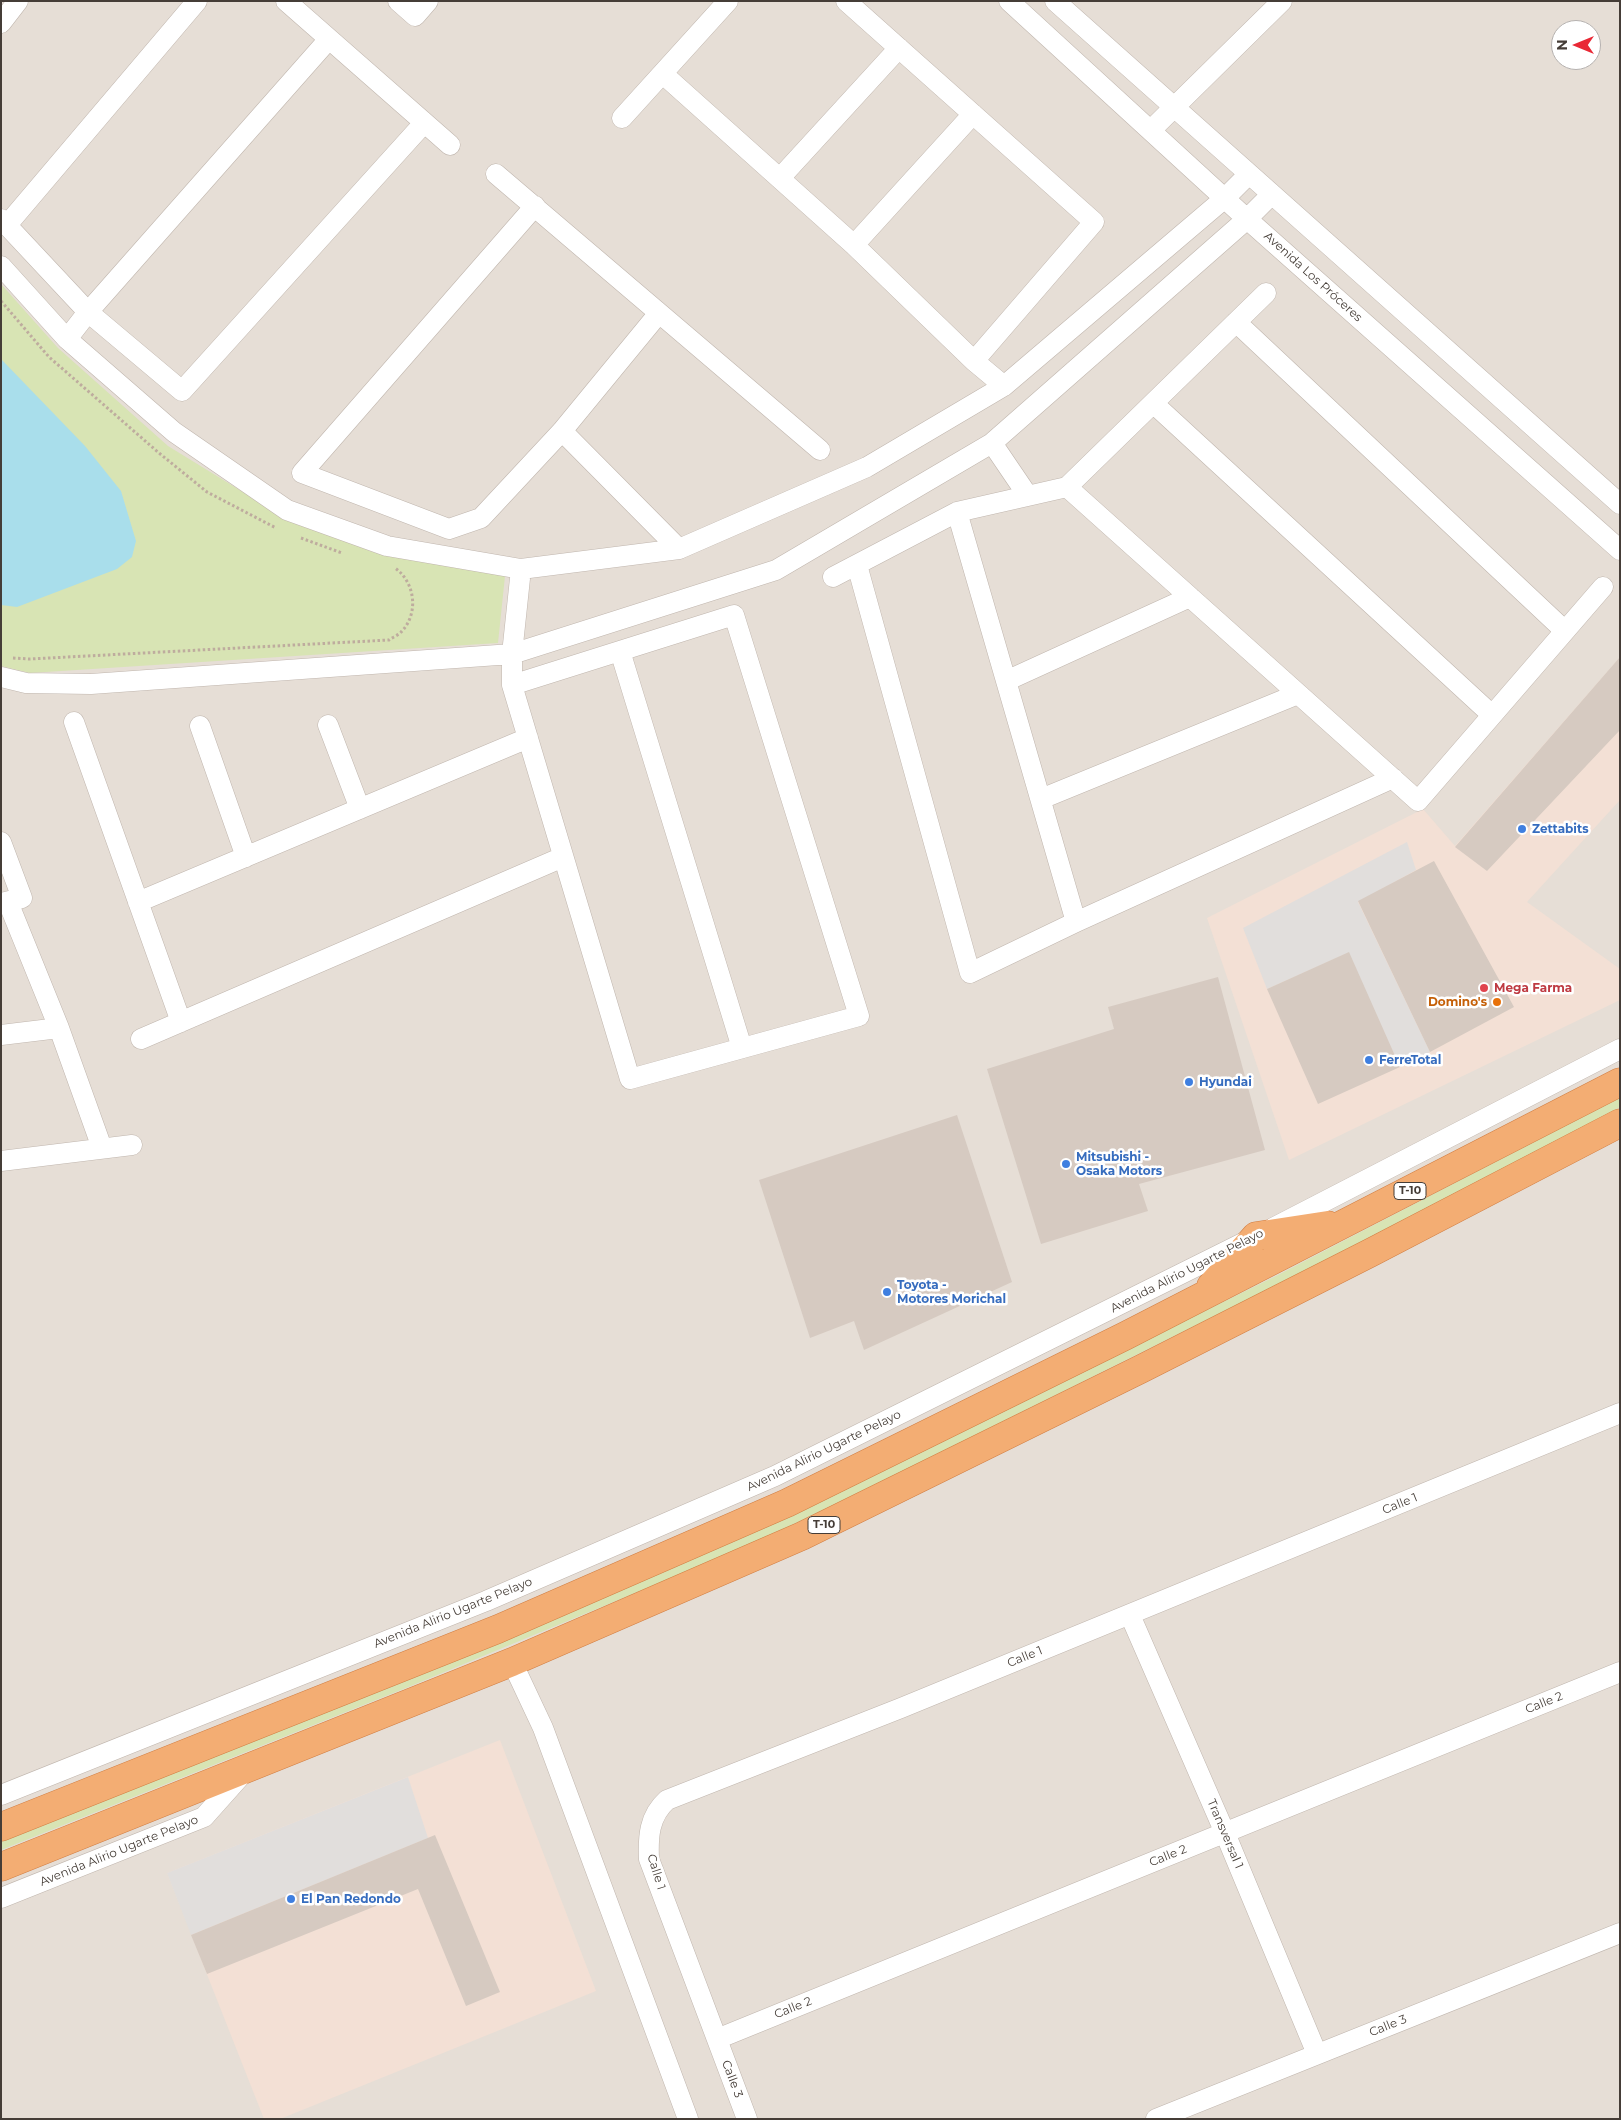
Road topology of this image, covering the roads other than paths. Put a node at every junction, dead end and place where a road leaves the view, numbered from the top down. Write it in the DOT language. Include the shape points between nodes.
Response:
graph roads {
  1 [pos="18,1"];
  2 [pos="197,1"];
  3 [pos="286,1"];
  4 [pos="398,1"];
  5 [pos="428,1"];
  6 [pos="728,1"];
  7 [pos="846,1"];
  8 [pos="1009,1"];
  9 [pos="1055,1"];
  10 [pos="1282,1"];
  11 [pos="1,23"];
  12 [pos="329,39"];
  13 [pos="899,48"];
  14 [pos="663,74"];
  15 [pos="1174,108"];
  16 [pos="973,114"];
  17 [pos="622,118"];
  18 [pos="424,123"];
  19 [pos="1151,130"];
  20 [pos="450,145"];
  21 [pos="496,174"];
  22 [pos="1248,175"];
  23 [pos="780,178"];
  24 [pos="1272,195"];
  25 [pos="1225,198"];
  26 [pos="535,206"];
  27 [pos="1247,219"];
  28 [pos="4,222"];
  29 [pos="854,245"];
  30 [pos="1,266"];
  31 [pos="1266,293"];
  32 [pos="88,312"];
  33 [pos="659,312"];
  34 [pos="1236,322"];
  35 [pos="67,339"];
  36 [pos="974,361"];
  37 [pos="1004,386"];
  38 [pos="1153,403"];
  39 [pos="562,430"];
  40 [pos="992,443"];
  41 [pos="820,450"];
  42 [pos="1067,487"];
  43 [pos="1028,496"];
  44 [pos="1620,504"];
  45 [pos="958,512"];
  46 [pos="679,549"];
  47 [pos="1620,550"];
  48 [pos="857,565"];
  49 [pos="521,569"];
  50 [pos="833,577"];
  51 [pos="1602,587"];
  52 [pos="1190,598"];
  53 [pos="1565,630"];
  54 [pos="620,651"];
  55 [pos="512,654"];
  56 [pos="1,677"];
  57 [pos="1006,682"];
  58 [pos="512,685"];
  59 [pos="1298,694"];
  60 [pos="1492,715"];
  61 [pos="74,722"];
  62 [pos="328,725"];
  63 [pos="200,726"];
  64 [pos="528,738"];
  65 [pos="1393,778"];
  66 [pos="1040,799"];
  67 [pos="360,809"];
  68 [pos="1,842"];
  69 [pos="246,857"];
  70 [pos="564,857"];
  71 [pos="5,902"];
  72 [pos="138,902"];
  73 [pos="1076,922"];
  74 [pos="181,1022"];
  75 [pos="59,1028"];
  76 [pos="1,1035"];
  77 [pos="141,1039"];
  78 [pos="742,1048"];
  79 [pos="1620,1049"];
  80 [pos="1620,1082"];
  81 [pos="1620,1124"];
  82 [pos="132,1144"];
  83 [pos="102,1148"];
  84 [pos="1,1160"];
  85 [pos="1353,1221"];
  86 [pos="1256,1236"];
  87 [pos="1200,1298"];
  88 [pos="1620,1413"];
  89 [pos="1130,1615"];
  90 [pos="512,1662"];
  91 [pos="1620,1672"];
  92 [pos="247,1769"];
  93 [pos="1,1795"];
  94 [pos="1,1827"];
  95 [pos="1225,1833"];
  96 [pos="1,1867"];
  97 [pos="1,1898"];
  98 [pos="1620,1933"];
  99 [pos="717,2039"];
  100 [pos="1317,2054"];
  101 [pos="688,2119"];
  102 [pos="747,2119"];
  103 [pos="1156,2119"];
  1 -- 11 [label="street"];
  2 -- 28 [label="street"];
  3 -- 12 [label="street"];
  4 -- 5 [label="street" via="415,16"];
  6 -- 14 [label="street"];
  7 -- 13 [label="street"];
  8 -- 19 [label="street, Avenida Los Próceres"];
  9 -- 15 [label="street"];
  10 -- 15 [label="street"];
  12 -- 18 [label="street"];
  12 -- 32 [label="street"];
  13 -- 16 [label="street"];
  13 -- 23 [label="street"];
  14 -- 17 [label="street"];
  14 -- 23 [label="street"];
  15 -- 19 [label="street"];
  15 -- 22 [label="street"];
  16 -- 29 [label="street"];
  16 -- 36 [label="street" via="1094,222"];
  18 -- 20 [label="street"];
  18 -- 32 [label="street" via="182,391"];
  19 -- 25 [label="street, Avenida Los Próceres"];
  21 -- 26 [label="street"];
  22 -- 24 [label="street"];
  22 -- 25 [label="street"];
  23 -- 29 [label="street"];
  24 -- 27 [label="street"];
  24 -- 44 [label="street"];
  25 -- 27 [label="street, Avenida Los Próceres"];
  25 -- 37 [label="street"];
  26 -- 33 [label="street"];
  26 -- 39 [label="street" via="302,473 449,528 481,518"];
  27 -- 40 [label="street"];
  27 -- 47 [label="street, Avenida Los Próceres"];
  28 -- 32 [label="street"];
  29 -- 36 [label="street"];
  30 -- 35 [label="street"];
  31 -- 34 [label="street"];
  32 -- 35 [label="street"];
  33 -- 39 [label="street"];
  33 -- 41 [label="street"];
  34 -- 38 [label="street"];
  34 -- 53 [label="street"];
  35 -- 49 [label="street" via="174,432 287,510 387,546"];
  36 -- 37 [label="street"];
  37 -- 46 [label="street" via="867,467"];
  38 -- 42 [label="street"];
  38 -- 60 [label="street"];
  39 -- 46 [label="street"];
  40 -- 43 [label="street"];
  40 -- 55 [label="street" via="776,570"];
  42 -- 43 [label="street"];
  42 -- 52 [label="street"];
  43 -- 45 [label="street"];
  45 -- 48 [label="street"];
  45 -- 57 [label="street"];
  46 -- 49 [label="street"];
  48 -- 50 [label="street"];
  48 -- 73 [label="street" via="970,973"];
  49 -- 55 [label="street"];
  51 -- 53 [label="street"];
  52 -- 57 [label="street"];
  52 -- 59 [label="street"];
  53 -- 60 [label="street"];
  54 -- 58 [label="street"];
  54 -- 78 [label="street"];
  54 -- 78 [label="street" via="734,615 859,1016"];
  55 -- 56 [label="street" via="91,684 26,683"];
  55 -- 58 [label="street"];
  57 -- 66 [label="street"];
  58 -- 64 [label="street"];
  59 -- 65 [label="street"];
  59 -- 66 [label="street"];
  60 -- 65 [label="street" via="1418,801"];
  61 -- 72 [label="street"];
  62 -- 67 [label="street"];
  63 -- 69 [label="street"];
  64 -- 67 [label="street"];
  64 -- 70 [label="street"];
  65 -- 73 [label="street"];
  66 -- 73 [label="street"];
  67 -- 69 [label="street"];
  68 -- 71 [label="street" via="22,898"];
  69 -- 72 [label="street"];
  70 -- 74 [label="street"];
  70 -- 78 [label="street" via="630,1079"];
  71 -- 75 [label="street"];
  72 -- 74 [label="street"];
  74 -- 77 [label="street"];
  75 -- 76 [label="street"];
  75 -- 83 [label="street"];
  79 -- 86 [label="street, Avenida Alirio Ugarte Pelayo"];
  80 -- 85 [label="highway, T-10"];
  81 -- 90 [label="highway, Avenida Alirio Ugarte Pelayo / T-10" via="1167,1356 820,1527"];
  82 -- 83 [label="street"];
  83 -- 84 [label="street"];
  85 -- 86 [label="highway"];
  85 -- 87 [label="highway, T-10"];
  86 -- 87 [label="highway"];
  86 -- 93 [label="street, Avenida Alirio Ugarte Pelayo" via="775,1476 486,1601"];
  87 -- 94 [label="highway, T-10" via="787,1503 498,1628"];
  88 -- 89 [label="street, Calle 1"];
  89 -- 95 [label="street, Transversal 1"];
  89 -- 99 [label="street, Calle 1" via="667,1800 660,1806 650,1832 650,1859"];
  90 -- 92 [label="highway, Avenida Alirio Ugarte Pelayo / T-10"];
  90 -- 101 [label="street" via="543,1728"];
  91 -- 95 [label="street, Calle 2"];
  92 -- 96 [label="highway, Avenida Alirio Ugarte Pelayo / T-10"];
  92 -- 97 [label="street, Avenida Alirio Ugarte Pelayo" via="204,1817"];
  95 -- 99 [label="street, Calle 2"];
  95 -- 100 [label="street, Transversal 1"];
  98 -- 100 [label="street, Calle 3"];
  99 -- 102 [label="street, Calle 3"];
  100 -- 103 [label="street, Calle 3"];
}
